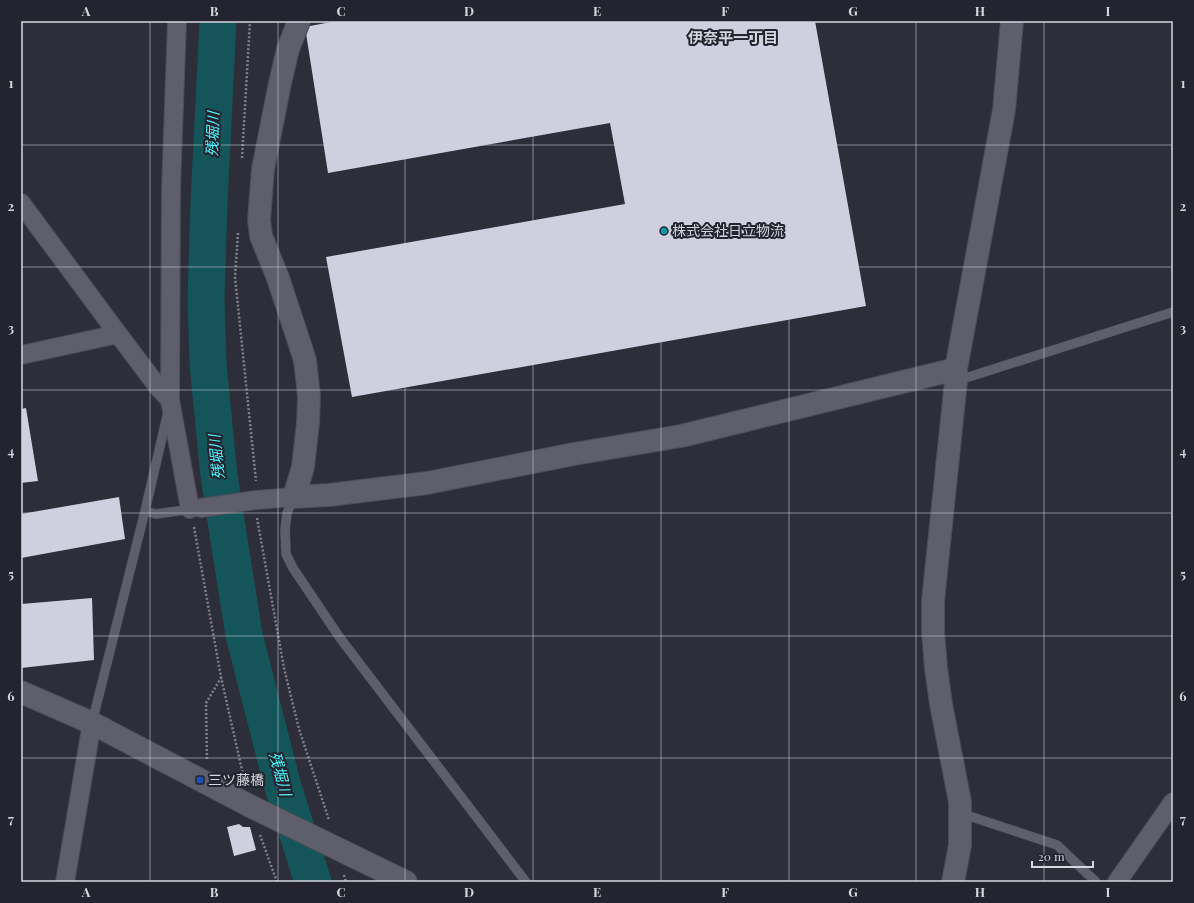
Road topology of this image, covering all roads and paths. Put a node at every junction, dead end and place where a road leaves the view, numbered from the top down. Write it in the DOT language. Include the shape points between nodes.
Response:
graph roads {
  1 [pos="177,21"];
  2 [pos="299,21"];
  3 [pos="1012,21"];
  4 [pos="21,202"];
  5 [pos="1173,312"];
  6 [pos="118,334"];
  7 [pos="21,355"];
  8 [pos="956,375"];
  9 [pos="170,400"];
  10 [pos="294,497"];
  11 [pos="253,506"];
  12 [pos="196,508"];
  13 [pos="145,511"];
  14 [pos="221,677"];
  15 [pos="21,692"];
  16 [pos="92,723"];
  17 [pos="243,773"];
  18 [pos="207,784"];
  19 [pos="1173,802"];
  20 [pos="327,813"];
  21 [pos="960,814"];
  22 [pos="261,837"];
  23 [pos="65,882"];
  24 [pos="277,882"];
  25 [pos="406,882"];
  26 [pos="526,882"];
  27 [pos="953,882"];
  28 [pos="1096,882"];
  29 [pos="1117,882"];
  1 -- 9 [label="street" via="171,189"];
  2 -- 10 [label="street" via="288,50 263,169 259,220 261,236 305,360 309,396 308,423 304,467"];
  3 -- 8 [label="street" via="1004,110"];
  4 -- 6 [label="street"];
  5 -- 8 [label="lane"];
  6 -- 7 [label="street"];
  6 -- 9 [label="street"];
  8 -- 10 [label="street" via="681,436 427,483"];
  8 -- 21 [label="street" via="933,601 933,632 941,704 960,802"];
  9 -- 12 [label="street"];
  9 -- 13 [label="lane"];
  10 -- 11 [label="street" via="256,500"];
  10 -- 26 [label="lane" via="287,512 285,530 286,554 293,568 340,638"];
  11 -- 12 [label="street"];
  11 -- 20 [label="path" via="284,668 299,729"];
  12 -- 13 [label="lane" via="156,514"];
  12 -- 14 [label="path"];
  13 -- 16 [label="lane"];
  14 -- 17 [label="path"];
  14 -- 18 [label="path" via="206,702"];
  15 -- 16 [label="street"];
  16 -- 18 [label="street"];
  16 -- 23 [label="street"];
  18 -- 25 [label="street"];
  19 -- 29 [label="street"];
  21 -- 27 [label="street" via="960,845"];
  21 -- 28 [label="lane" via="1057,845"];
  22 -- 24 [label="path"];
}
